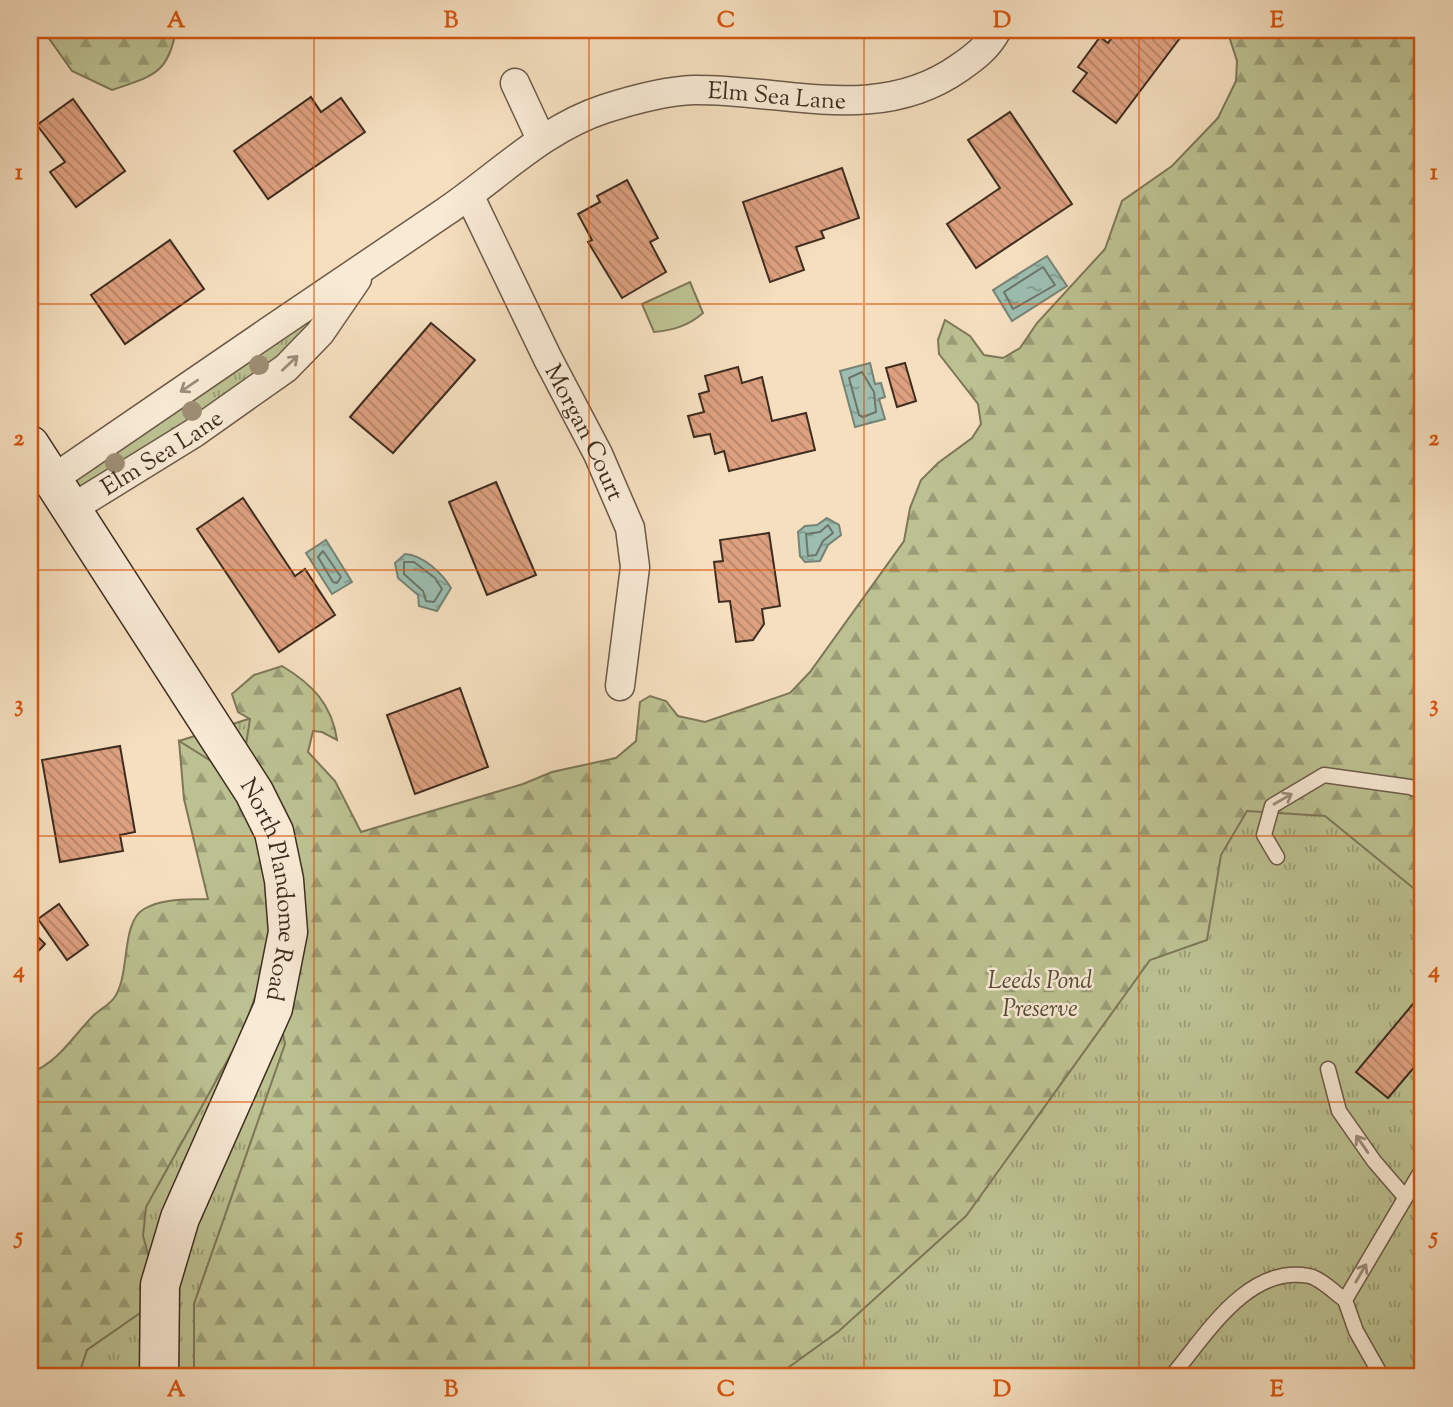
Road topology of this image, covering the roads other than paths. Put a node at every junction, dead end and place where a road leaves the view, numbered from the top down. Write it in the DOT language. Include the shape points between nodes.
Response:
graph roads {
  1 [pos="997,30"];
  2 [pos="515,83"];
  3 [pos="541,139"];
  4 [pos="469,195"];
  5 [pos="367,264"];
  6 [pos="227,360"];
  7 [pos="250,393"];
  8 [pos="30,445"];
  9 [pos="62,494"];
  10 [pos="620,686"];
  11 [pos="1423,792"];
  12 [pos="1277,857"];
  13 [pos="1328,1069"];
  14 [pos="1423,1168"];
  15 [pos="1405,1197"];
  16 [pos="1345,1300"];
  17 [pos="159,1377"];
  18 [pos="1171,1377"];
  19 [pos="1382,1377"];
  1 -- 3 [label="street, Elm Sea Lane" via="976,56 943,79 905,94 836,102 691,90 601,109"];
  2 -- 3 [label="street"];
  3 -- 4 [label="street, Elm Sea Lane"];
  4 -- 5 [label="street, Elm Sea Lane"];
  4 -- 10 [label="street, Morgan Court" via="598,454 629,528 635,567"];
  5 -- 6 [label="street, Elm Sea Lane"];
  7 -- 5 [label="street, Elm Sea Lane, one-way" via="286,368 320,334"];
  6 -- 7 [label="street"];
  6 -- 9 [label="street, Elm Sea Lane, one-way"];
  7 -- 9 [label="street, Elm Sea Lane" via="194,433"];
  8 -- 9 [label="main road, North Plandome Road"];
  9 -- 17 [label="main road, North Plandome Road" via="254,792 274,832 285,880 288,932 273,1007 184,1207 160,1285"];
  12 -- 11 [label="lane, one-way" via="1264,835 1272,806 1324,775"];
  15 -- 13 [label="lane, one-way" via="1339,1111"];
  14 -- 15 [label="lane"];
  16 -- 15 [label="lane, one-way"];
  16 -- 18 [label="lane" via="1311,1276 1278,1276 1252,1287"];
  16 -- 19 [label="lane" via="1356,1331"];
}
